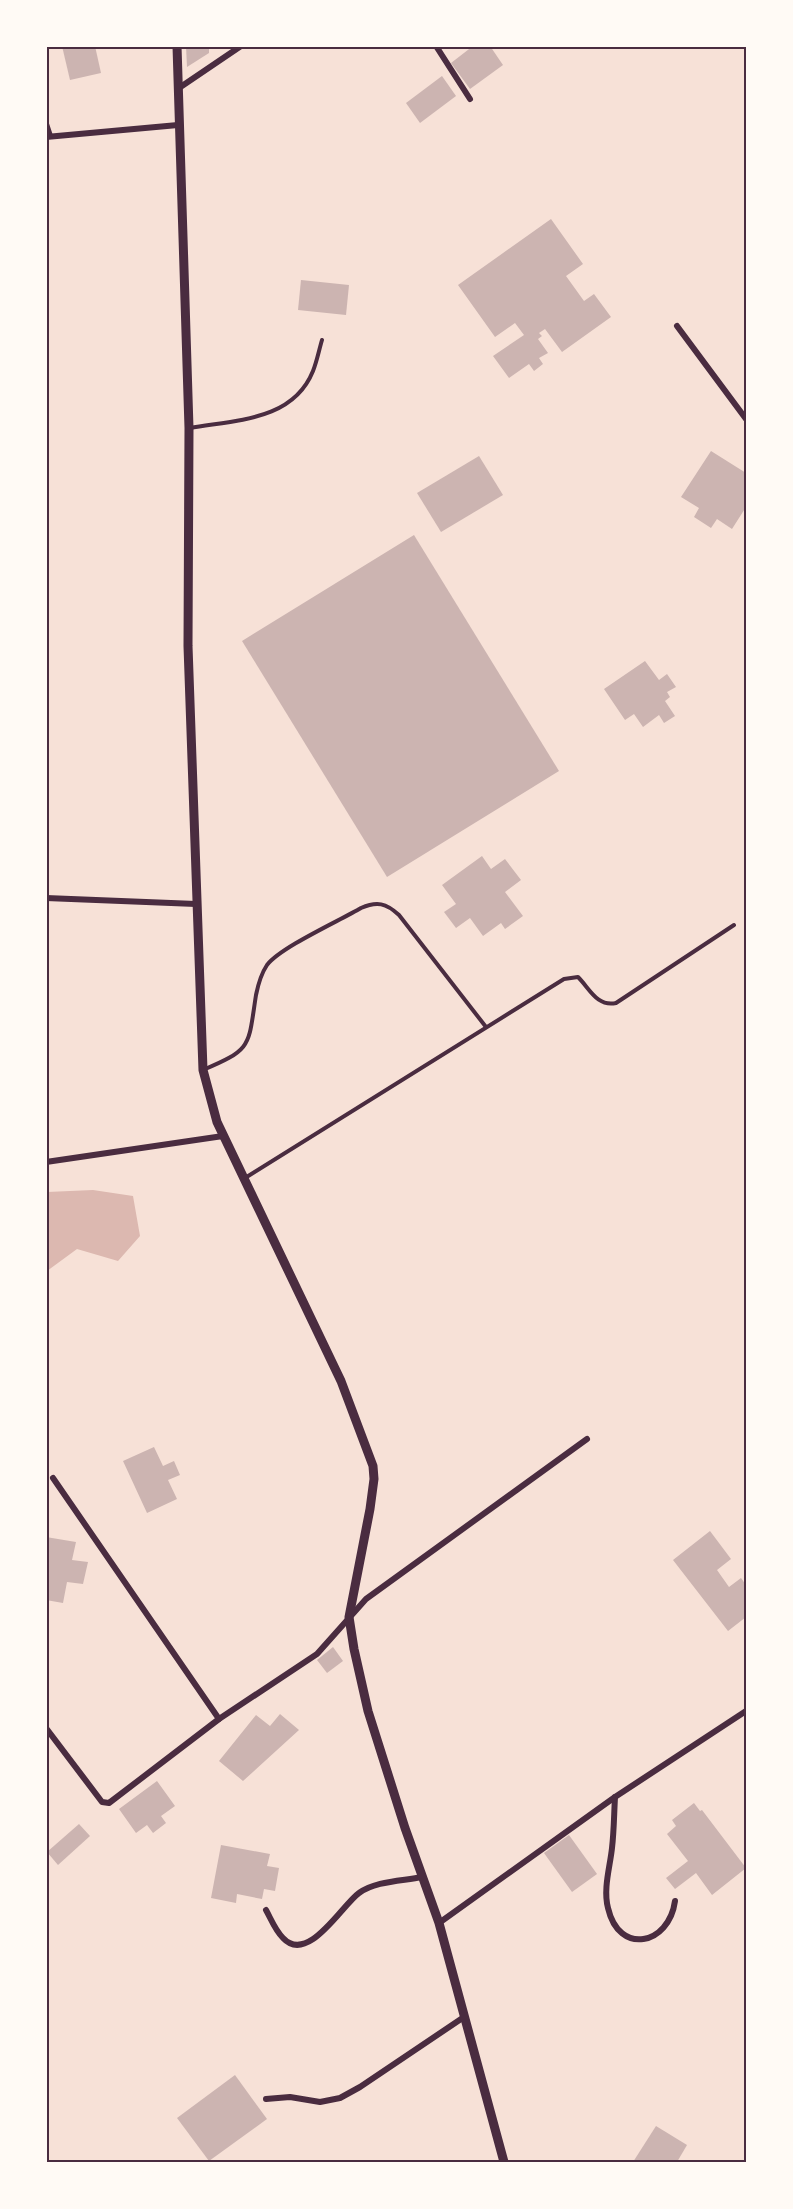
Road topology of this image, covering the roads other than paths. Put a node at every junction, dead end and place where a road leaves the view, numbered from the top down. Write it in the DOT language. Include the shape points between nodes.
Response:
graph roads {
  1 [pos="177,46"];
  2 [pos="241,46"];
  3 [pos="436,46"];
  4 [pos="179,88"];
  5 [pos="470,99"];
  6 [pos="46,124"];
  7 [pos="178,125"];
  8 [pos="48,137"];
  9 [pos="677,326"];
  10 [pos="322,340"];
  11 [pos="747,418"];
  12 [pos="189,428"];
  13 [pos="46,898"];
  14 [pos="196,904"];
  15 [pos="734,925"];
  16 [pos="486,1027"];
  17 [pos="203,1070"];
  18 [pos="223,1136"];
  19 [pos="46,1162"];
  20 [pos="244,1178"];
  21 [pos="587,1439"];
  22 [pos="53,1478"];
  23 [pos="349,1617"];
  24 [pos="747,1711"];
  25 [pos="219,1719"];
  26 [pos="46,1728"];
  27 [pos="615,1797"];
  28 [pos="422,1877"];
  29 [pos="675,1901"];
  30 [pos="267,1910"];
  31 [pos="439,1923"];
  32 [pos="464,2017"];
  33 [pos="266,2099"];
  34 [pos="504,2163"];
  1 -- 4 [label="street"];
  2 -- 4 [label="street"];
  3 -- 5 [label="street"];
  4 -- 7 [label="street"];
  6 -- 8 [label="street"];
  7 -- 8 [label="street"];
  7 -- 12 [label="street"];
  9 -- 11 [label="street"];
  10 -- 12 [label="lane" via="313,372 290,403 267,414"];
  12 -- 14 [label="street" via="188,646"];
  13 -- 14 [label="street"];
  14 -- 17 [label="street"];
  15 -- 16 [label="lane" via="616,1003 602,1003 578,977 570,977"];
  16 -- 17 [label="lane" via="399,915 374,903 272,960 261,977 245,1047 230,1059"];
  16 -- 20 [label="lane"];
  17 -- 18 [label="street"];
  18 -- 19 [label="street"];
  18 -- 20 [label="street"];
  20 -- 23 [label="street" via="341,1381 373,1466 370,1509"];
  21 -- 23 [label="street" via="366,1599"];
  22 -- 25 [label="street"];
  23 -- 25 [label="street" via="317,1654"];
  23 -- 28 [label="street" via="368,1711"];
  24 -- 27 [label="street"];
  25 -- 26 [label="street" via="109,1803 105,1803"];
  27 -- 29 [label="street" via="606,1894 617,1929 627,1937 650,1939 665,1928"];
  27 -- 31 [label="street"];
  28 -- 30 [label="street" via="364,1889 309,1942 285,1940"];
  28 -- 31 [label="street"];
  31 -- 32 [label="street"];
  32 -- 33 [label="street" via="340,2098 320,2102 290,2097"];
  32 -- 34 [label="street"];
}
